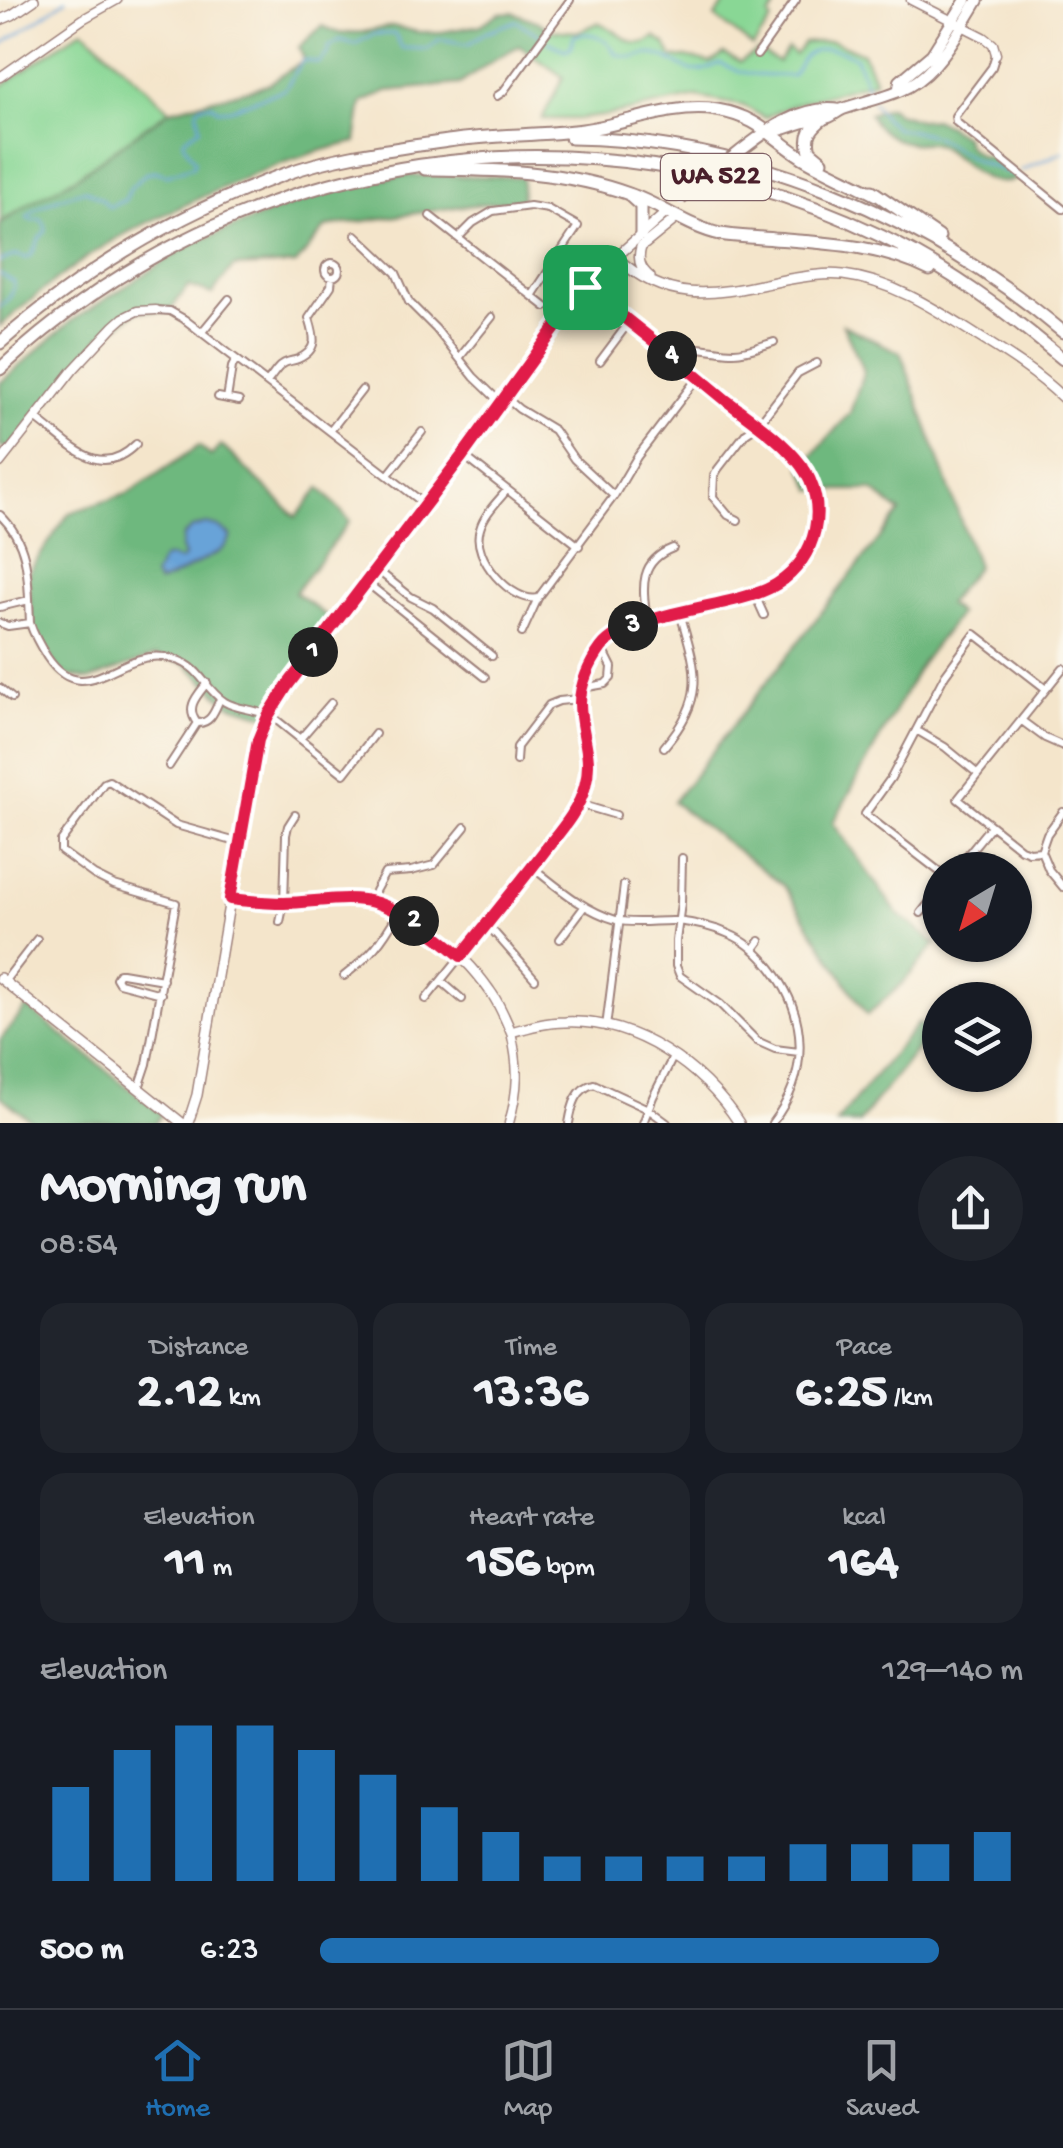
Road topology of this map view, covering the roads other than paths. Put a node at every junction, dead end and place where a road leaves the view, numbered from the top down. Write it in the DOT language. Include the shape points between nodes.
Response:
graph roads {
  1 [pos="34,0"];
  2 [pos="117,0"];
  3 [pos="570,0"];
  4 [pos="796,0"];
  5 [pos="911,0"];
  6 [pos="966,0"];
  7 [pos="978,0"];
  8 [pos="0,20"];
  9 [pos="957,24"];
  10 [pos="996,54"];
  11 [pos="757,55"];
  12 [pos="0,77"];
  13 [pos="497,96"];
  14 [pos="842,110"];
  15 [pos="824,118"];
  16 [pos="768,132"];
  17 [pos="507,137"];
  18 [pos="391,169"];
  19 [pos="623,192"];
  20 [pos="876,195"];
  21 [pos="1063,209"];
  22 [pos="673,214"];
  23 [pos="430,216"];
  24 [pos="356,234"];
  25 [pos="641,235"];
  26 [pos="458,238"];
  27 [pos="616,257"];
  28 [pos="554,265"];
  29 [pos="979,268"];
  30 [pos="332,277"];
  31 [pos="585,287"];
  32 [pos="664,288"];
  33 [pos="532,296"];
  34 [pos="229,299"];
  35 [pos="546,306"];
  36 [pos="156,310"];
  37 [pos="492,316"];
  38 [pos="1010,317"];
  39 [pos="630,321"];
  40 [pos="1063,332"];
  41 [pos="201,333"];
  42 [pos="774,342"];
  43 [pos="0,343"];
  44 [pos="670,354"];
  45 [pos="460,357"];
  46 [pos="236,359"];
  47 [pos="1063,359"];
  48 [pos="600,361"];
  49 [pos="818,362"];
  50 [pos="0,369"];
  51 [pos="698,377"];
  52 [pos="267,382"];
  53 [pos="362,390"];
  54 [pos="1063,398"];
  55 [pos="238,400"];
  56 [pos="503,400"];
  57 [pos="35,418"];
  58 [pos="758,426"];
  59 [pos="331,430"];
  60 [pos="422,432"];
  61 [pos="136,444"];
  62 [pos="463,455"];
  63 [pos="0,463"];
  64 [pos="388,475"];
  65 [pos="508,490"];
  66 [pos="614,496"];
  67 [pos="426,504"];
  68 [pos="0,515"];
  69 [pos="738,520"];
  70 [pos="579,546"];
  71 [pos="672,548"];
  72 [pos="376,570"];
  73 [pos="366,582"];
  74 [pos="754,595"];
  75 [pos="538,598"];
  76 [pos="29,600"];
  77 [pos="0,607"];
  78 [pos="680,613"];
  79 [pos="764,615"];
  80 [pos="647,621"];
  81 [pos="30,623"];
  82 [pos="0,624"];
  83 [pos="522,633"];
  84 [pos="602,647"];
  85 [pos="492,656"];
  86 [pos="1063,668"];
  87 [pos="485,677"];
  88 [pos="207,683"];
  89 [pos="0,688"];
  90 [pos="582,688"];
  91 [pos="1046,689"];
  92 [pos="12,698"];
  93 [pos="220,699"];
  94 [pos="580,699"];
  95 [pos="330,703"];
  96 [pos="269,715"];
  97 [pos="1021,720"];
  98 [pos="197,723"];
  99 [pos="916,730"];
  100 [pos="375,734"];
  101 [pos="300,740"];
  102 [pos="664,746"];
  103 [pos="1063,746"];
  104 [pos="516,761"];
  105 [pos="170,766"];
  106 [pos="978,774"];
  107 [pos="579,804"];
  108 [pos="1063,812"];
  109 [pos="616,815"];
  110 [pos="296,816"];
  111 [pos="466,826"];
  112 [pos="991,826"];
  113 [pos="240,842"];
  114 [pos="1041,850"];
  115 [pos="970,852"];
  116 [pos="682,858"];
  117 [pos="922,858"];
  118 [pos="532,867"];
  119 [pos="624,886"];
  120 [pos="1063,887"];
  121 [pos="230,899"];
  122 [pos="284,903"];
  123 [pos="375,903"];
  124 [pos="584,907"];
  125 [pos="398,913"];
  126 [pos="620,921"];
  127 [pos="679,921"];
  128 [pos="280,922"];
  129 [pos="487,924"];
  130 [pos="37,939"];
  131 [pos="560,940"];
  132 [pos="760,941"];
  133 [pos="754,950"];
  134 [pos="461,956"];
  135 [pos="344,976"];
  136 [pos="536,979"];
  137 [pos="2,980"];
  138 [pos="163,980"];
  139 [pos="441,981"];
  140 [pos="161,994"];
  141 [pos="462,998"];
  142 [pos="426,999"];
  143 [pos="606,1027"];
  144 [pos="512,1032"];
  145 [pos="798,1052"];
  146 [pos="674,1056"];
  147 [pos="139,1088"];
  148 [pos="648,1109"];
  149 [pos="185,1123"];
  150 [pos="509,1123"];
  151 [pos="568,1123"];
  152 [pos="643,1123"];
  153 [pos="667,1123"];
  154 [pos="739,1123"];
  155 [pos="772,1123"];
  1 -- 8 [label="main road"];
  2 -- 12 [label="street"];
  3 -- 13 [label="street"];
  4 -- 11 [label="street"];
  5 -- 9 [label="street"];
  6 -- 9 [label="main road"];
  7 -- 9 [label="main road"];
  9 -- 10 [label="street" via="989,40"];
  9 -- 14 [label="main road" via="899,88"];
  10 -- 21 [label="street" via="955,120"];
  14 -- 15 [label="main road"];
  14 -- 16 [label="main road" via="794,116"];
  15 -- 16 [label="main road"];
  15 -- 20 [label="highway" via="809,135 811,154"];
  16 -- 17 [label="highway" via="748,118 699,108"];
  16 -- 20 [label="highway"];
  16 -- 22 [label="main road, bridge" via="681,198"];
  17 -- 29 [label="highway, WA 522" via="595,138 731,160 838,194"];
  17 -- 43 [label="highway, WA 522" via="452,140 287,173 205,208 90,272"];
  18 -- 19 [label="highway" via="518,170"];
  18 -- 38 [label="highway, WA 522" via="518,157 693,171 853,223 927,260"];
  18 -- 50 [label="highway, WA 522" via="307,191 194,236 69,310"];
  19 -- 22 [label="highway"];
  19 -- 25 [label="highway" via="641,206"];
  20 -- 29 [label="highway"];
  22 -- 25 [label="main road"];
  22 -- 32 [label="main road" via="639,254 642,270"];
  22 -- 38 [label="highway" via="725,235 874,249 920,266"];
  23 -- 26 [label="street"];
  24 -- 45 [label="street" via="396,273 409,302"];
  25 -- 27 [label="main road"];
  26 -- 28 [label="street" via="493,211 548,208 578,226"];
  26 -- 33 [label="street"];
  27 -- 31 [label="street"];
  27 -- 32 [label="main road"];
  28 -- 31 [label="street"];
  28 -- 33 [label="street"];
  29 -- 40 [label="highway, WA 522"];
  30 -- 52 [label="street" via="309,318 312,348"];
  31 -- 39 [label="street"];
  31 -- 56 [label="street"];
  32 -- 54 [label="main road" via="720,293 812,275 873,281 934,308"];
  33 -- 35 [label="street"];
  34 -- 41 [label="street"];
  36 -- 41 [label="street" via="170,311"];
  36 -- 57 [label="street" via="123,318"];
  37 -- 45 [label="street"];
  38 -- 47 [label="highway, WA 522"];
  39 -- 44 [label="street"];
  39 -- 48 [label="street"];
  41 -- 46 [label="street"];
  42 -- 44 [label="street" via="732,352 681,347"];
  44 -- 51 [label="street"];
  45 -- 56 [label="street"];
  46 -- 52 [label="street"];
  46 -- 55 [label="street" via="222,398"];
  49 -- 58 [label="street" via="798,373"];
  51 -- 58 [label="street"];
  51 -- 66 [label="street"];
  52 -- 59 [label="street"];
  53 -- 59 [label="street"];
  56 -- 62 [label="street"];
  56 -- 66 [label="street" via="554,430"];
  57 -- 61 [label="street" via="98,461 122,457"];
  57 -- 63 [label="street"];
  58 -- 69 [label="street" via="714,476 713,496"];
  58 -- 74 [label="street" via="809,480 816,528 792,572"];
  59 -- 64 [label="street"];
  60 -- 64 [label="street"];
  62 -- 65 [label="street"];
  62 -- 67 [label="street"];
  64 -- 67 [label="street"];
  65 -- 70 [label="street"];
  65 -- 75 [label="street" via="480,528 480,552 495,576 524,598"];
  66 -- 70 [label="street"];
  67 -- 72 [label="street"];
  68 -- 76 [label="street" via="21,544"];
  70 -- 75 [label="street"];
  71 -- 80 [label="street" via="644,574"];
  72 -- 73 [label="street"];
  72 -- 85 [label="street"];
  73 -- 87 [label="street"];
  73 -- 96 [label="street"];
  74 -- 78 [label="street"];
  74 -- 79 [label="street"];
  75 -- 83 [label="street"];
  76 -- 77 [label="street"];
  76 -- 81 [label="street"];
  78 -- 80 [label="street"];
  78 -- 102 [label="street" via="694,659 695,691"];
  80 -- 84 [label="street"];
  81 -- 82 [label="street"];
  81 -- 88 [label="street" via="53,666 68,678 89,680 155,656 185,663"];
  84 -- 90 [label="street"];
  84 -- 90 [label="street" via="610,678"];
  86 -- 91 [label="street"];
  88 -- 93 [label="street"];
  88 -- 98 [label="street" via="191,706"];
  89 -- 92 [label="street"];
  90 -- 94 [label="street"];
  91 -- 97 [label="street"];
  91 -- 99 [label="street" via="975,634"];
  93 -- 96 [label="street"];
  93 -- 98 [label="street" via="210,720"];
  94 -- 104 [label="street" via="549,705 517,747"];
  94 -- 107 [label="street" via="588,770"];
  95 -- 101 [label="street"];
  96 -- 101 [label="street"];
  96 -- 113 [label="street"];
  97 -- 103 [label="street"];
  97 -- 106 [label="street"];
  98 -- 105 [label="street"];
  99 -- 106 [label="street"];
  99 -- 117 [label="street" via="865,814"];
  100 -- 101 [label="street" via="344,774"];
  106 -- 112 [label="street" via="958,799"];
  107 -- 109 [label="street"];
  107 -- 118 [label="street"];
  108 -- 114 [label="street"];
  110 -- 122 [label="street" via="286,835"];
  111 -- 123 [label="street" via="434,865 385,873"];
  112 -- 114 [label="street" via="1021,850"];
  112 -- 115 [label="street"];
  113 -- 121 [label="street"];
  113 -- 138 [label="street" via="176,825 110,782 60,841 62,851 94,875 176,903"];
  114 -- 120 [label="street"];
  116 -- 127 [label="street"];
  118 -- 124 [label="street"];
  118 -- 129 [label="street"];
  119 -- 126 [label="street"];
  121 -- 122 [label="main road"];
  121 -- 149 [label="main road" via="198,1095"];
  122 -- 123 [label="main road"];
  122 -- 128 [label="street"];
  123 -- 125 [label="main road"];
  124 -- 126 [label="street"];
  124 -- 131 [label="street"];
  125 -- 134 [label="main road"];
  125 -- 135 [label="street" via="369,957"];
  126 -- 127 [label="street"];
  126 -- 143 [label="street"];
  127 -- 133 [label="street" via="730,934"];
  127 -- 145 [label="street" via="680,976 766,1047"];
  129 -- 134 [label="street"];
  129 -- 136 [label="street"];
  130 -- 137 [label="street"];
  132 -- 133 [label="street"];
  133 -- 145 [label="street" via="790,999"];
  134 -- 139 [label="street"];
  134 -- 144 [label="main road"];
  137 -- 147 [label="main road"];
  138 -- 140 [label="street"];
  138 -- 140 [label="street" via="122,973 116,978"];
  139 -- 141 [label="street"];
  139 -- 142 [label="street"];
  140 -- 147 [label="street"];
  143 -- 144 [label="main road" via="568,1021"];
  143 -- 146 [label="main road"];
  144 -- 150 [label="street" via="518,1073"];
  145 -- 155 [label="street" via="790,1095"];
  146 -- 148 [label="street"];
  146 -- 154 [label="main road"];
  147 -- 149 [label="main road"];
  148 -- 151 [label="street" via="588,1085"];
  148 -- 152 [label="street"];
  148 -- 153 [label="street"];
}
